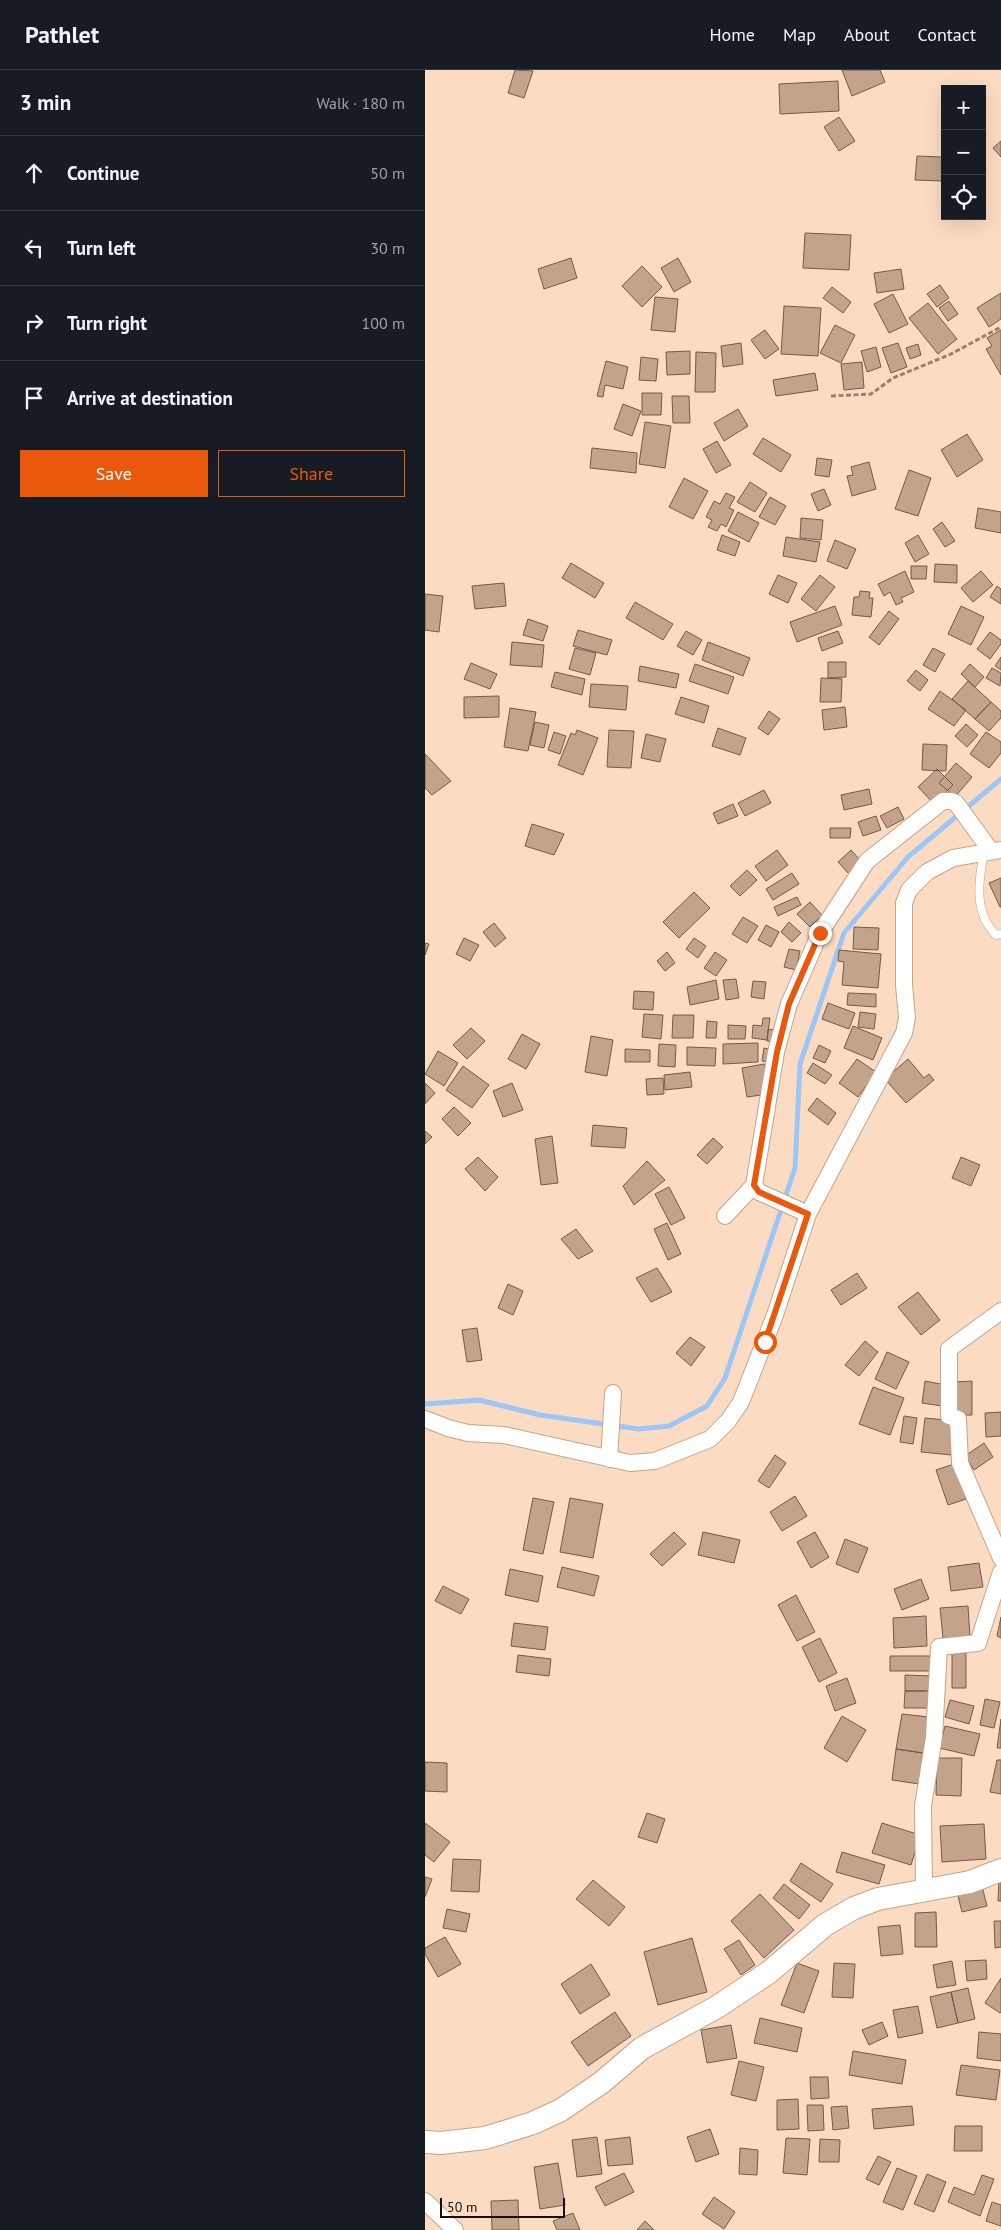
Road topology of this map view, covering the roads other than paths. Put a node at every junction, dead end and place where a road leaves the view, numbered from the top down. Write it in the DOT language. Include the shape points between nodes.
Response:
graph roads {
  1 [pos="992,851"];
  2 [pos="1001,934"];
  3 [pos="758,1189"];
  4 [pos="802,1211"];
  5 [pos="725,1216"];
  6 [pos="1001,1311"];
  7 [pos="613,1393"];
  8 [pos="425,1419"];
  9 [pos="609,1459"];
  10 [pos="1001,1558"];
  11 [pos="1001,1572"];
  12 [pos="1001,1870"];
  13 [pos="924,1891"];
  14 [pos="425,2142"];
  15 [pos="425,2201"];
  16 [pos="455,2230"];
  1 -- 2 [label="lane" via="978,882 980,905 987,926 996,935"];
  1 -- 3 [label="street" via="955,803 943,801 867,861 820,933 789,1004 777,1052"];
  1 -- 4 [label="street" via="953,858 927,872 909,890 904,903 907,1018 904,1032"];
  3 -- 4 [label="street"];
  3 -- 5 [label="street"];
  4 -- 9 [label="street" via="765,1342 741,1402 728,1421 710,1439 655,1461 630,1463"];
  6 -- 10 [label="street" via="949,1349 949,1416 958,1419 960,1463"];
  7 -- 9 [label="street"];
  8 -- 9 [label="street" via="468,1433 504,1435"];
  11 -- 13 [label="street" via="978,1643 939,1647 934,1737 923,1806"];
  12 -- 13 [label="street" via="969,1882"];
  13 -- 14 [label="street" via="878,1899 825,1924 768,1974 717,2008 642,2048 601,2083 561,2110 533,2124 485,2138"];
  15 -- 16 [label="street"];
}
